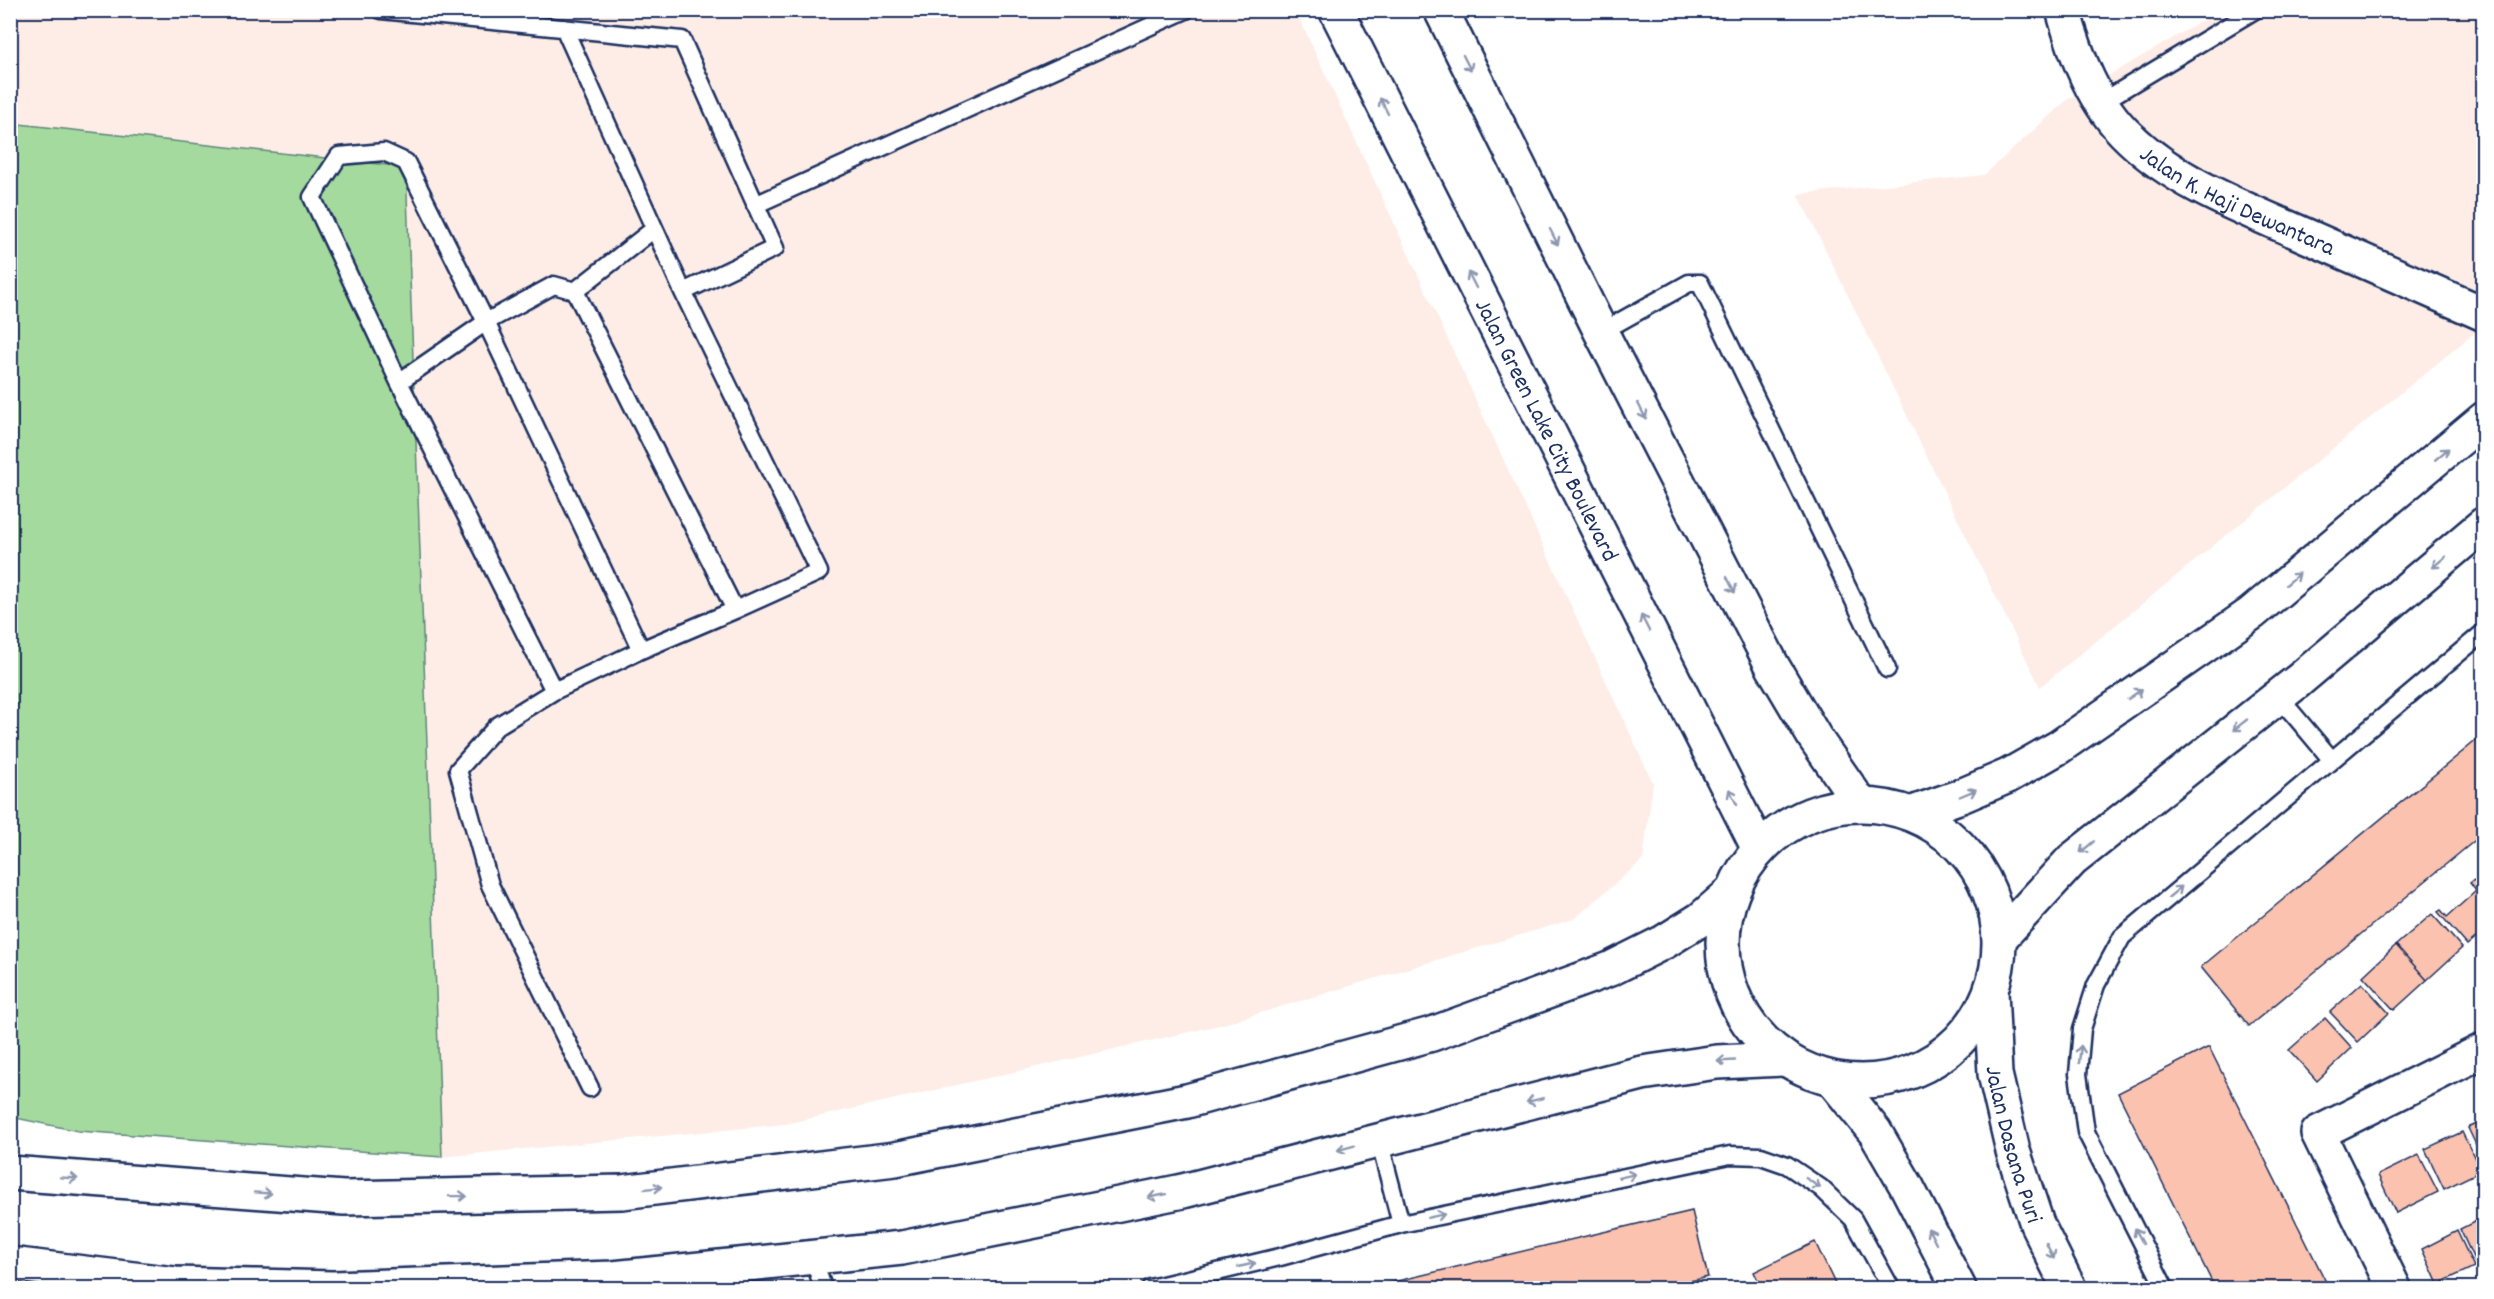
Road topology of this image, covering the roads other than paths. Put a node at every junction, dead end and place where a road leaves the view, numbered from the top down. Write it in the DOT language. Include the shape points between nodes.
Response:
graph roads {
  1 [pos="381,10"];
  2 [pos="1186,10"];
  3 [pos="1336,10"];
  4 [pos="1441,10"];
  5 [pos="2063,10"];
  6 [pos="2256,10"];
  7 [pos="564,28"];
  8 [pos="2100,103"];
  9 [pos="755,205"];
  10 [pos="654,229"];
  11 [pos="575,291"];
  12 [pos="683,291"];
  13 [pos="2484,314"];
  14 [pos="486,322"];
  15 [pos="1601,332"];
  16 [pos="399,382"];
  17 [pos="2484,419"];
  18 [pos="2484,524"];
  19 [pos="735,610"];
  20 [pos="2484,633"];
  21 [pos="641,650"];
  22 [pos="1887,669"];
  23 [pos="554,691"];
  24 [pos="2278,696"];
  25 [pos="2331,759"];
  26 [pos="1860,803"];
  27 [pos="1913,813"];
  28 [pos="1759,849"];
  29 [pos="1733,891"];
  30 [pos="2000,938"];
  31 [pos="1991,991"];
  32 [pos="2484,1050"];
  33 [pos="1784,1059"];
  34 [pos="1832,1079"];
  35 [pos="590,1088"];
  36 [pos="1379,1140"];
  37 [pos="10,1173"];
  38 [pos="1401,1224"];
  39 [pos="813,1257"];
  40 [pos="11,1265"];
  41 [pos="123,1284"];
  42 [pos="175,1286"];
  43 [pos="823,1288"];
  44 [pos="1150,1288"];
  45 [pos="1891,1288"];
  46 [pos="1959,1288"];
  47 [pos="2069,1288"];
  48 [pos="2165,1288"];
  49 [pos="2394,1288"];
  1 -- 7 [label="lane"];
  2 -- 9 [label="lane"];
  28 -- 3 [label="main road, Jalan Green Lake City Boulevard, one-way"];
  4 -- 15 [label="main road, one-way"];
  5 -- 8 [label="main road, Jalan K. Haji Dewantara" via="2079,60"];
  6 -- 8 [label="lane"];
  7 -- 9 [label="lane" via="682,40"];
  7 -- 10 [label="lane"];
  8 -- 13 [label="main road, Jalan K. Haji Dewantara" via="2128,137 2166,168 2233,204"];
  9 -- 12 [label="lane" via="775,248"];
  10 -- 11 [label="lane"];
  10 -- 12 [label="lane"];
  11 -- 14 [label="lane" via="554,285"];
  11 -- 19 [label="lane"];
  12 -- 19 [label="lane" via="819,573"];
  14 -- 16 [label="lane"];
  14 -- 16 [label="lane" via="406,162 384,152 339,156 312,197"];
  14 -- 21 [label="lane"];
  15 -- 22 [label="lane" via="1689,283 1700,283"];
  15 -- 26 [label="main road, one-way" via="1773,667"];
  16 -- 23 [label="lane"];
  27 -- 17 [label="main road, one-way" via="2008,776 2059,747 2252,613"];
  18 -- 24 [label="main road, one-way"];
  19 -- 21 [label="lane"];
  20 -- 25 [label="lane"];
  21 -- 23 [label="lane"];
  23 -- 35 [label="lane" via="497,726 458,770 490,885"];
  24 -- 25 [label="lane"];
  24 -- 30 [label="main road, one-way" via="2072,860"];
  48 -- 25 [label="lane, one-way" via="2086,1132 2078,1074 2082,1029 2096,985 2122,937"];
  26 -- 27 [label="main road"];
  26 -- 28 [label="main road" via="1805,815"];
  27 -- 30 [label="main road" via="1958,842 1988,885"];
  28 -- 29 [label="main road"];
  29 -- 33 [label="main road" via="1723,937 1729,984 1750,1026"];
  37 -- 29 [label="main road, one-way" via="344,1198 622,1192 895,1159 1186,1101 1432,1034 1610,969 1701,919"];
  30 -- 31 [label="main road"];
  31 -- 34 [label="main road" via="1966,1034 1928,1065 1881,1081"];
  31 -- 47 [label="main road, Jalan Dasana Puri, one-way" via="1995,1074 2013,1151 2037,1224"];
  32 -- 49 [label="main road" via="2318,1133"];
  33 -- 34 [label="main road"];
  33 -- 36 [label="main road, one-way" via="1717,1062 1642,1074"];
  46 -- 34 [label="main road, one-way" via="1875,1132"];
  36 -- 38 [label="lane"];
  36 -- 39 [label="main road, one-way" via="1183,1191 902,1248"];
  44 -- 38 [label="lane, one-way"];
  38 -- 45 [label="lane, one-way" via="1730,1155 1761,1156 1787,1165 1821,1188 1853,1219"];
  39 -- 42 [label="main road" via="613,1278 333,1288"];
  39 -- 43 [label="lane"];
  40 -- 41 [label="main road"];
  41 -- 42 [label="main road"];
}
